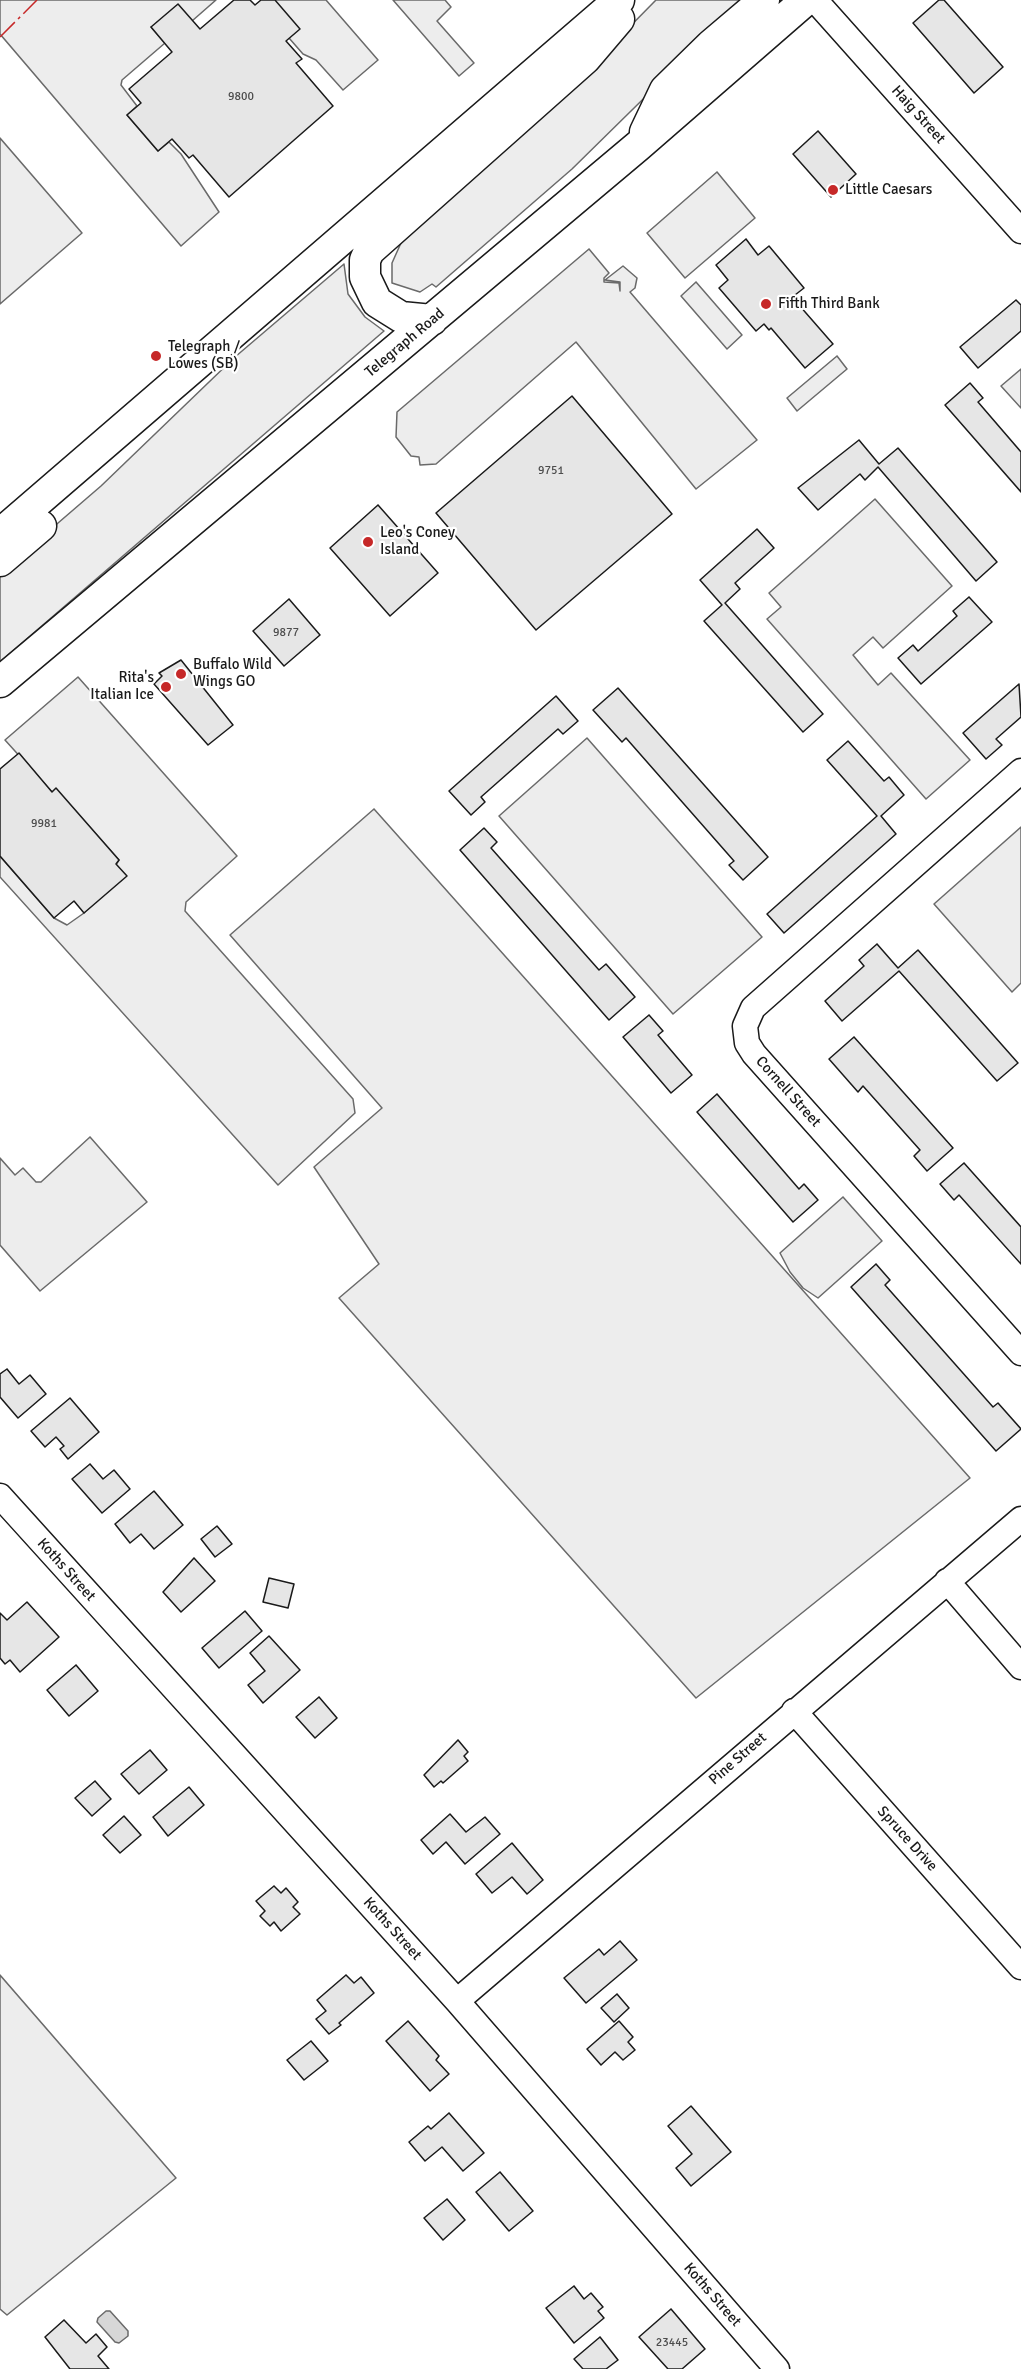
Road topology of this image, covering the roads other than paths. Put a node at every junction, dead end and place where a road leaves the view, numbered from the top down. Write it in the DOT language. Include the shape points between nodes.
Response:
graph roads {
  1 [pos="619,0"];
  2 [pos="635,0"];
  3 [pos="764,0"];
  4 [pos="806,0"];
  5 [pos="815,0"];
  6 [pos="638,146"];
  7 [pos="1021,231"];
  8 [pos="432,320"];
  9 [pos="137,416"];
  10 [pos="0,534"];
  11 [pos="0,561"];
  12 [pos="0,682"];
  13 [pos="1021,771"];
  14 [pos="1021,1353"];
  15 [pos="0,1496"];
  16 [pos="1021,1519"];
  17 [pos="947,1581"];
  18 [pos="1021,1667"];
  19 [pos="794,1711"];
  20 [pos="1021,1967"];
  21 [pos="457,2001"];
  22 [pos="777,2369"];
  1 -- 9 [label="main road"];
  2 -- 8 [label="main road" via="585,59 369,251 365,277 377,302 401,317"];
  3 -- 6 [label="main road" via="665,90"];
  4 -- 6 [label="main road, Telegraph Road"];
  5 -- 7 [label="street, Haig Street"];
  6 -- 8 [label="main road, Telegraph Road"];
  8 -- 12 [label="main road, Telegraph Road"];
  9 -- 10 [label="main road"];
  9 -- 11 [label="main road" via="109,462"];
  13 -- 14 [label="street, Cornell Street" via="753,1008 745,1026 747,1043 754,1054"];
  15 -- 21 [label="street, Koths Street"];
  16 -- 17 [label="street, Pine Street"];
  17 -- 18 [label="street"];
  17 -- 19 [label="street, Pine Street"];
  19 -- 20 [label="street, Spruce Drive"];
  19 -- 21 [label="street, Pine Street"];
  21 -- 22 [label="street, Koths Street"];
}
